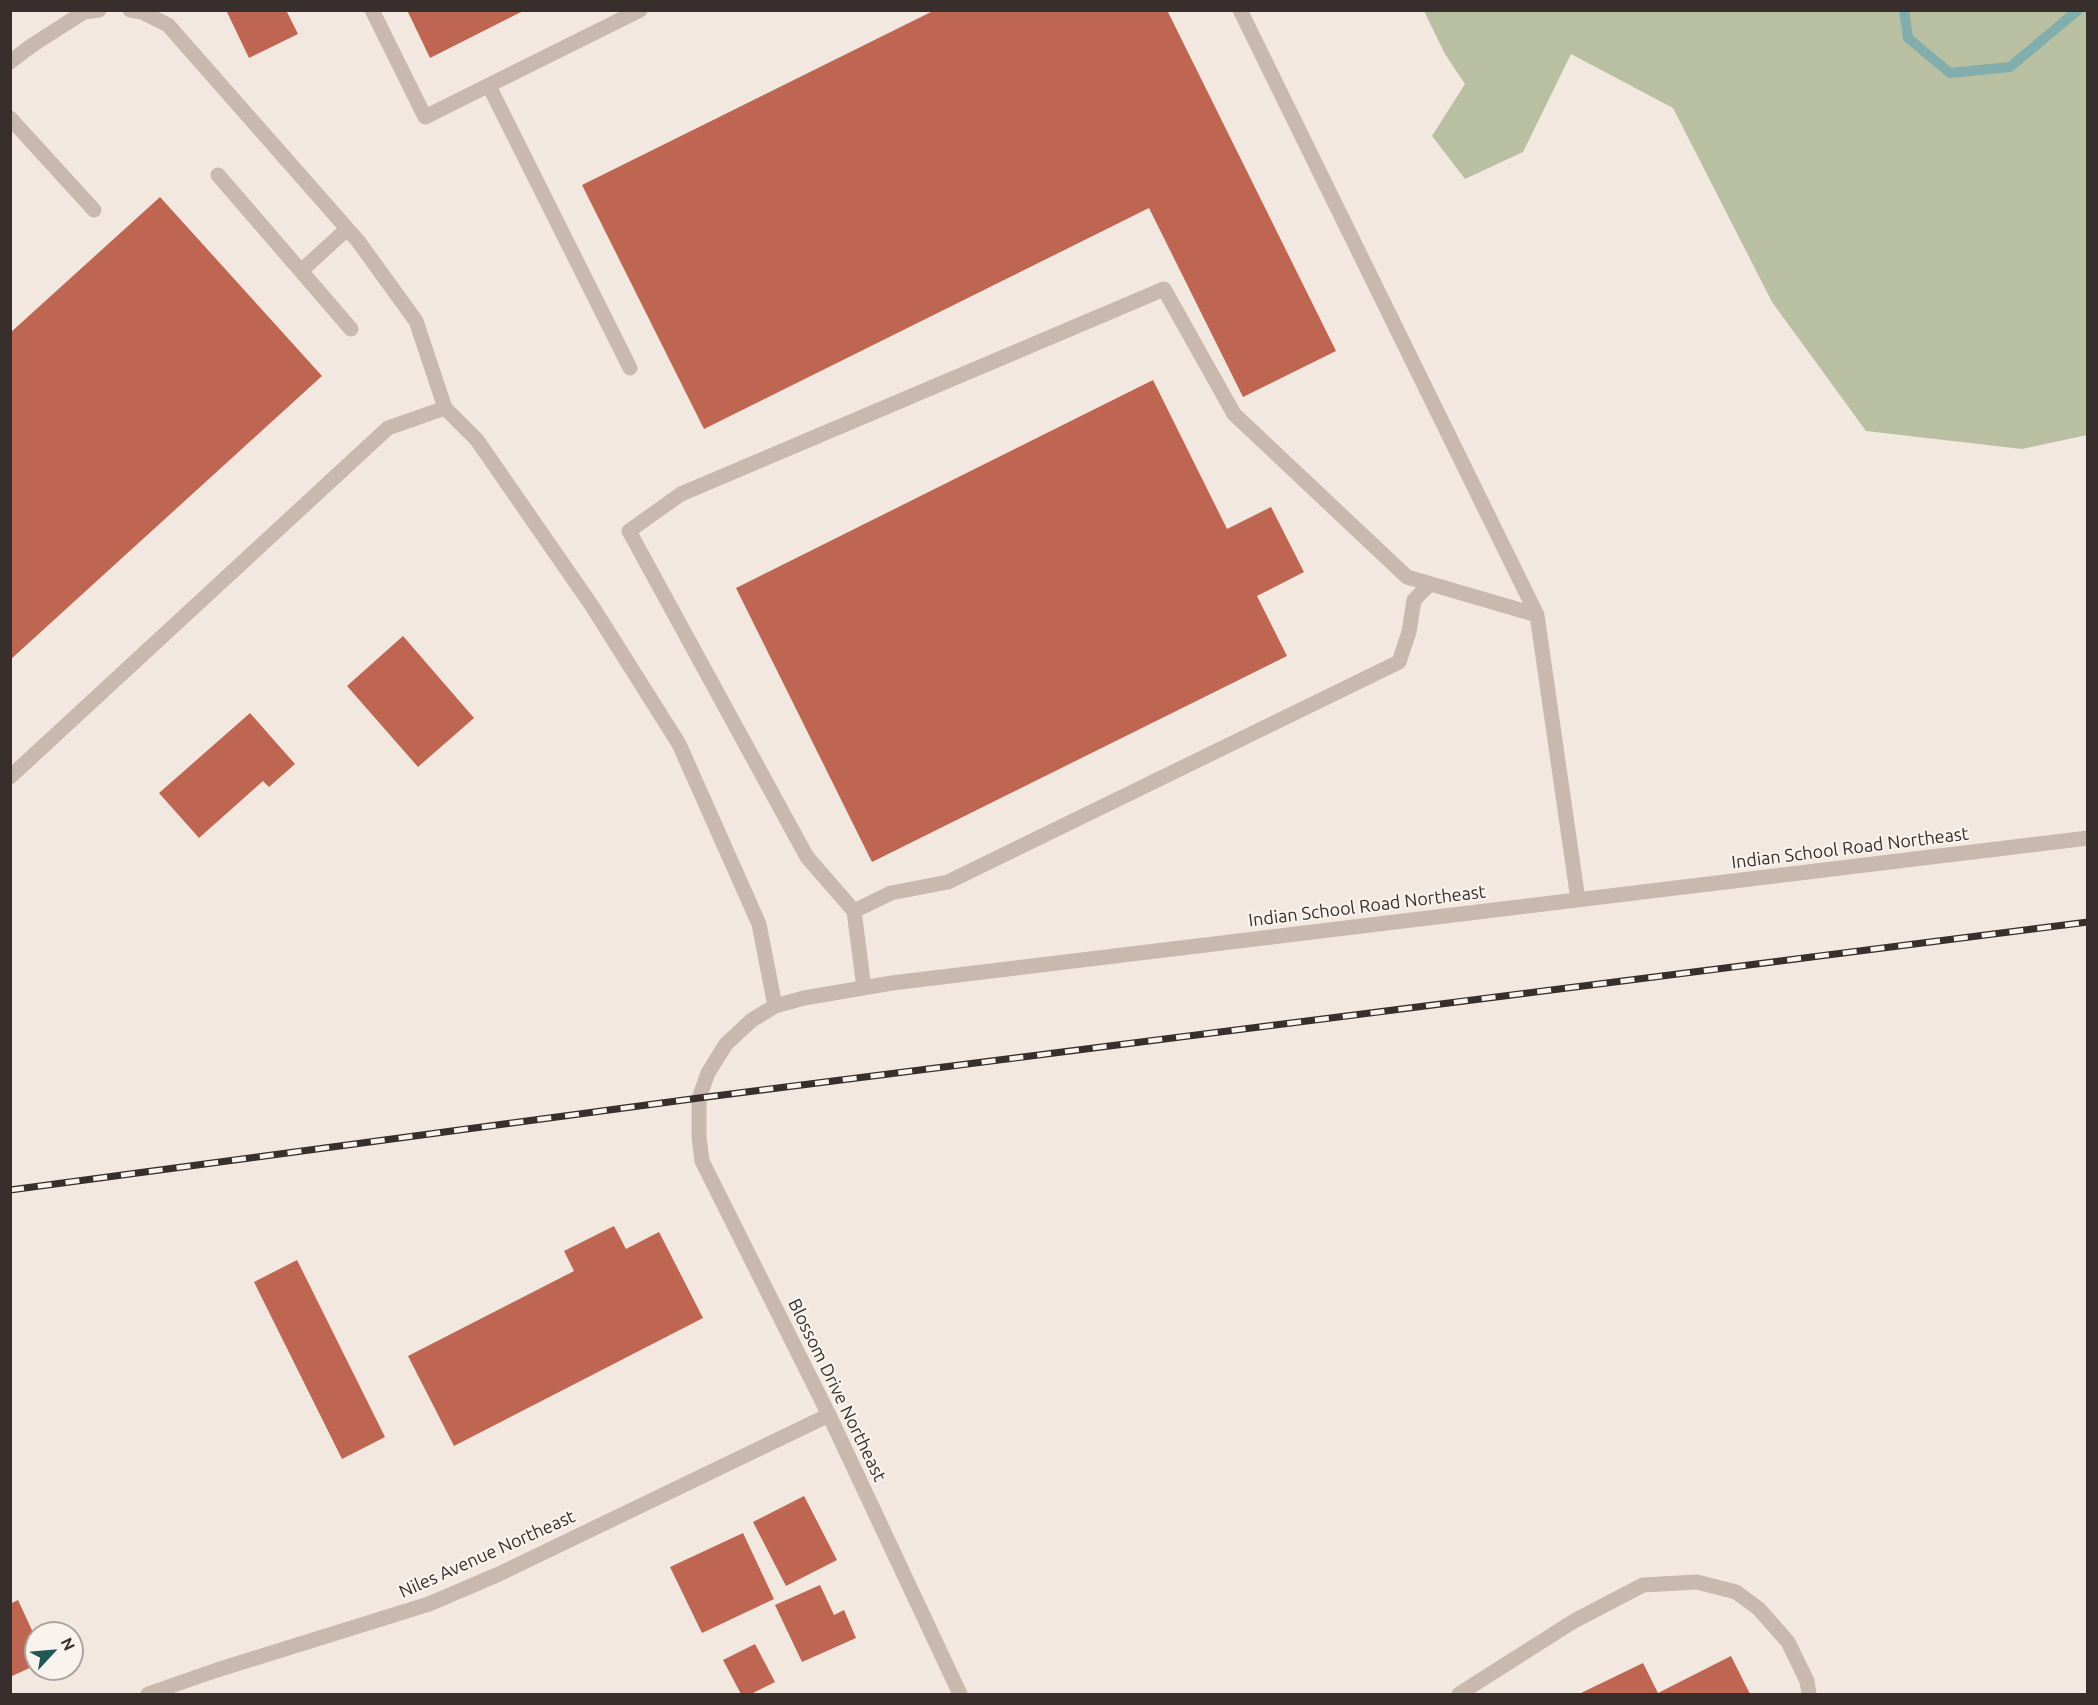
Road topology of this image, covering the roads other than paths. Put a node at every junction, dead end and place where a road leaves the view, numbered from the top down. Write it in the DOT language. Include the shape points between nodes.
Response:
graph roads {
  1 [pos="99,10"];
  2 [pos="130,10"];
  3 [pos="372,10"];
  4 [pos="640,10"];
  5 [pos="1240,10"];
  6 [pos="10,62"];
  7 [pos="489,86"];
  8 [pos="10,118"];
  9 [pos="218,175"];
  10 [pos="94,210"];
  11 [pos="347,229"];
  12 [pos="301,271"];
  13 [pos="351,329"];
  14 [pos="630,368"];
  15 [pos="445,408"];
  16 [pos="1430,584"];
  17 [pos="1538,615"];
  18 [pos="10,777"];
  19 [pos="2088,838"];
  20 [pos="1578,900"];
  21 [pos="854,911"];
  22 [pos="864,988"];
  23 [pos="775,1006"];
  24 [pos="699,1098"];
  25 [pos="829,1415"];
  26 [pos="148,1695"];
  27 [pos="960,1695"];
  28 [pos="1459,1695"];
  29 [pos="1809,1695"];
  1 -- 6 [label="street" via="84,12"];
  2 -- 11 [label="street" via="168,25"];
  3 -- 7 [label="street" via="425,117"];
  4 -- 7 [label="street"];
  5 -- 17 [label="street"];
  7 -- 14 [label="street"];
  8 -- 10 [label="street"];
  9 -- 12 [label="street"];
  11 -- 12 [label="street"];
  11 -- 15 [label="street" via="416,321"];
  12 -- 13 [label="street"];
  15 -- 18 [label="street" via="388,428"];
  15 -- 23 [label="street" via="477,440 592,606 679,744 759,924"];
  16 -- 17 [label="street"];
  16 -- 21 [label="street" via="1414,600 1399,662 948,882 891,893"];
  16 -- 21 [label="street" via="1407,577 1233,414 1164,289 681,494 629,531 807,857"];
  17 -- 20 [label="street"];
  19 -- 20 [label="street, Indian School Road Northeast"];
  20 -- 22 [label="street, Indian School Road Northeast"];
  21 -- 22 [label="street"];
  22 -- 23 [label="street, Indian School Road Northeast"];
  23 -- 24 [label="street, Indian School Road Northeast" via="752,1020 726,1044 708,1073"];
  24 -- 25 [label="street, Blossom Drive Northeast" via="702,1161"];
  25 -- 26 [label="street, Niles Avenue Northeast" via="429,1604"];
  25 -- 27 [label="street, Blossom Drive Northeast"];
  28 -- 29 [label="street" via="1574,1621 1643,1586 1697,1582 1736,1592 1759,1609 1788,1642 1807,1681"];
}
